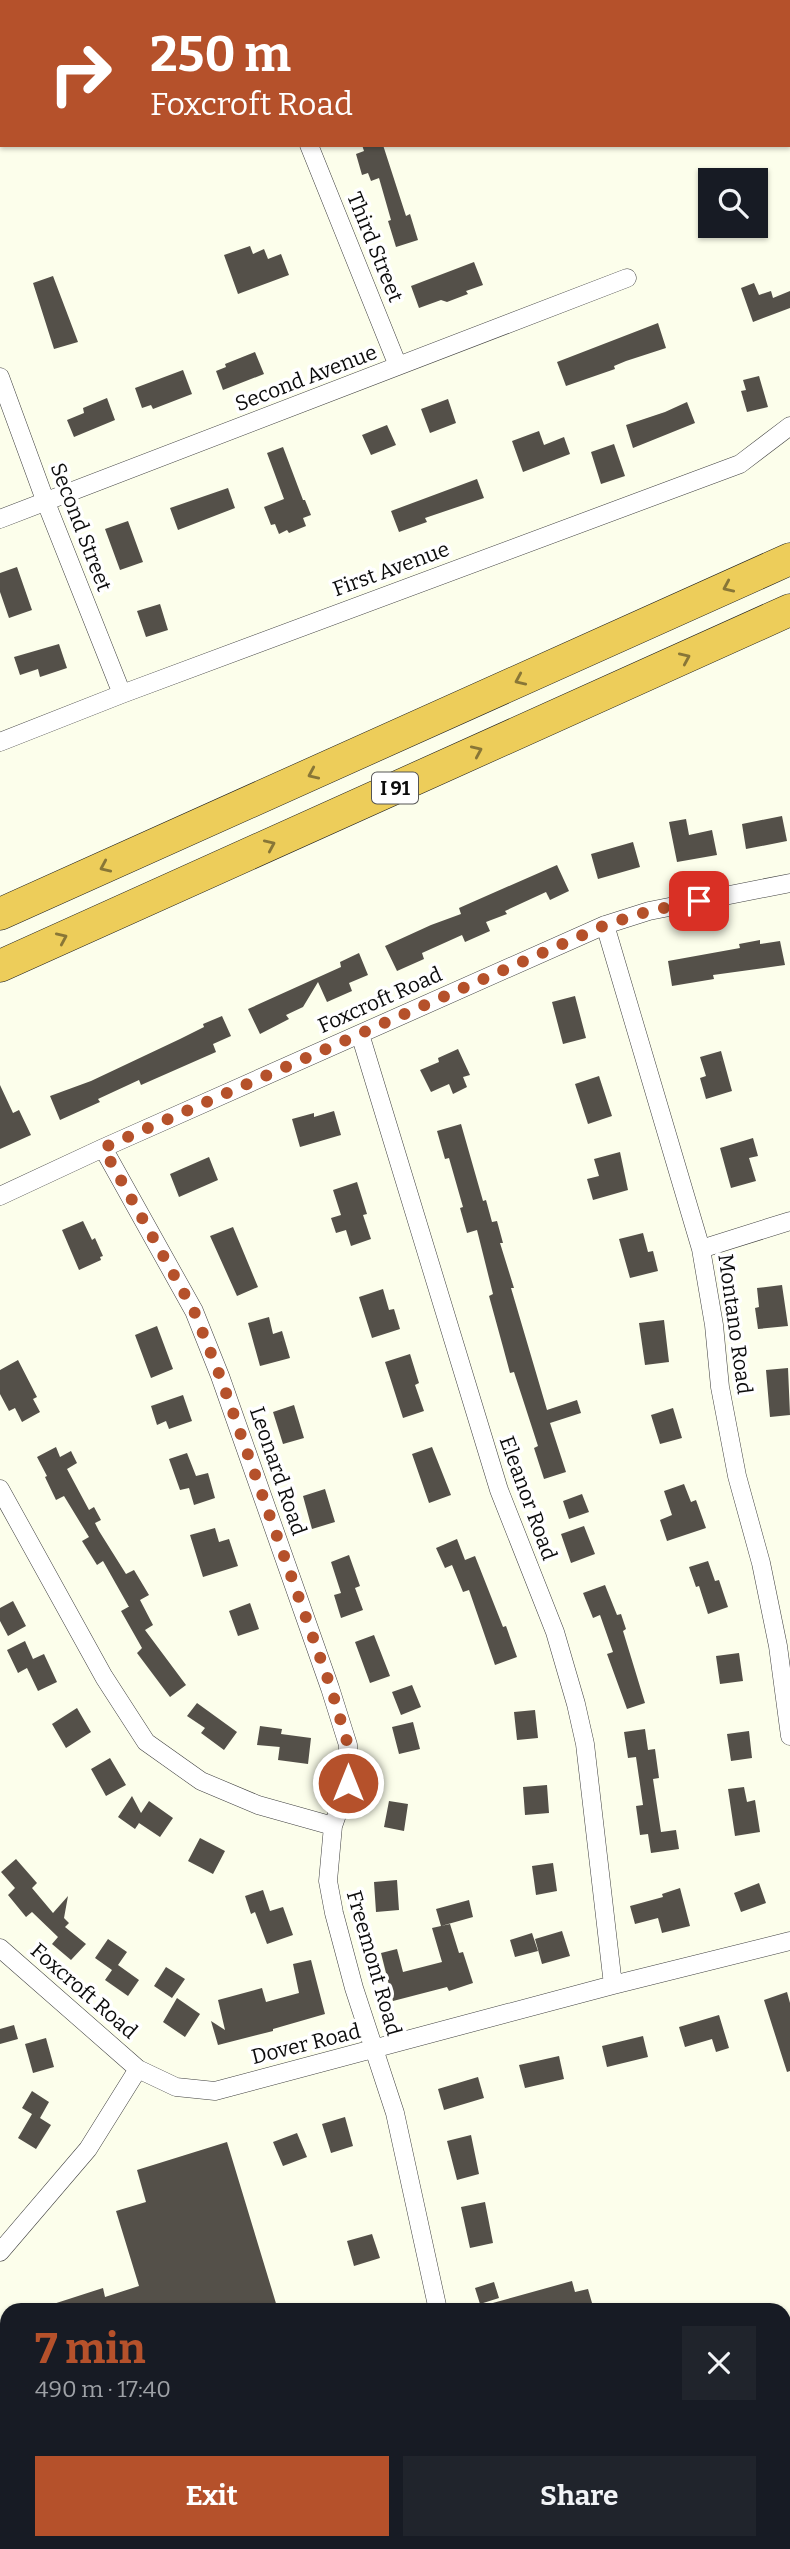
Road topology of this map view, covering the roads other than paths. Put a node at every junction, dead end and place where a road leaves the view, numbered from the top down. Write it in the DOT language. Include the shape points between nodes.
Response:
graph roads {
  1 [pos="310,147"];
  2 [pos="627,278"];
  3 [pos="398,366"];
  4 [pos="0,376"];
  5 [pos="790,426"];
  6 [pos="46,500"];
  7 [pos="0,519"];
  8 [pos="790,559"];
  9 [pos="790,611"];
  10 [pos="122,694"];
  11 [pos="0,742"];
  12 [pos="790,883"];
  13 [pos="0,914"];
  14 [pos="605,925"];
  15 [pos="0,966"];
  16 [pos="360,1034"];
  17 [pos="103,1148"];
  18 [pos="0,1196"];
  19 [pos="790,1221"];
  20 [pos="701,1249"];
  21 [pos="0,1489"];
  22 [pos="790,1736"];
  23 [pos="333,1826"];
  24 [pos="790,1941"];
  25 [pos="0,1948"];
  26 [pos="613,1985"];
  27 [pos="375,2050"];
  28 [pos="138,2069"];
  29 [pos="0,2252"];
  30 [pos="436,2303"];
  1 -- 3 [label="street, Third Street"];
  2 -- 3 [label="street, Second Avenue"];
  3 -- 6 [label="street, Second Avenue"];
  4 -- 6 [label="street, Second Street"];
  5 -- 10 [label="street, First Avenue" via="740,464"];
  6 -- 7 [label="street, Second Avenue"];
  6 -- 10 [label="street, Second Street"];
  8 -- 13 [label="highway, I 91, one-way"];
  15 -- 9 [label="highway, I 91, one-way"];
  10 -- 11 [label="street, First Avenue"];
  12 -- 14 [label="street, Foxcroft Road" via="649,911"];
  14 -- 16 [label="street, Foxcroft Road"];
  14 -- 20 [label="street, Montano Road"];
  16 -- 17 [label="street, Foxcroft Road"];
  16 -- 26 [label="street, Eleanor Road" via="499,1490 555,1632 576,1704 585,1744"];
  17 -- 18 [label="street, Foxcroft Road"];
  17 -- 23 [label="street, Leonard Road" via="194,1311 331,1688 348,1745 348,1783"];
  19 -- 20 [label="street"];
  20 -- 22 [label="street, Montano Road" via="722,1400 778,1646"];
  21 -- 23 [label="street" via="104,1677 146,1742 201,1781 258,1805"];
  23 -- 27 [label="street, Freemont Road" via="328,1881 334,1913"];
  24 -- 26 [label="street, Dover Road"];
  25 -- 28 [label="street, Foxcroft Road"];
  26 -- 27 [label="street, Dover Road"];
  27 -- 28 [label="street, Dover Road" via="215,2091 176,2087"];
  27 -- 30 [label="street, Freemont Road" via="395,2113"];
  28 -- 29 [label="street" via="88,2148"];
}
